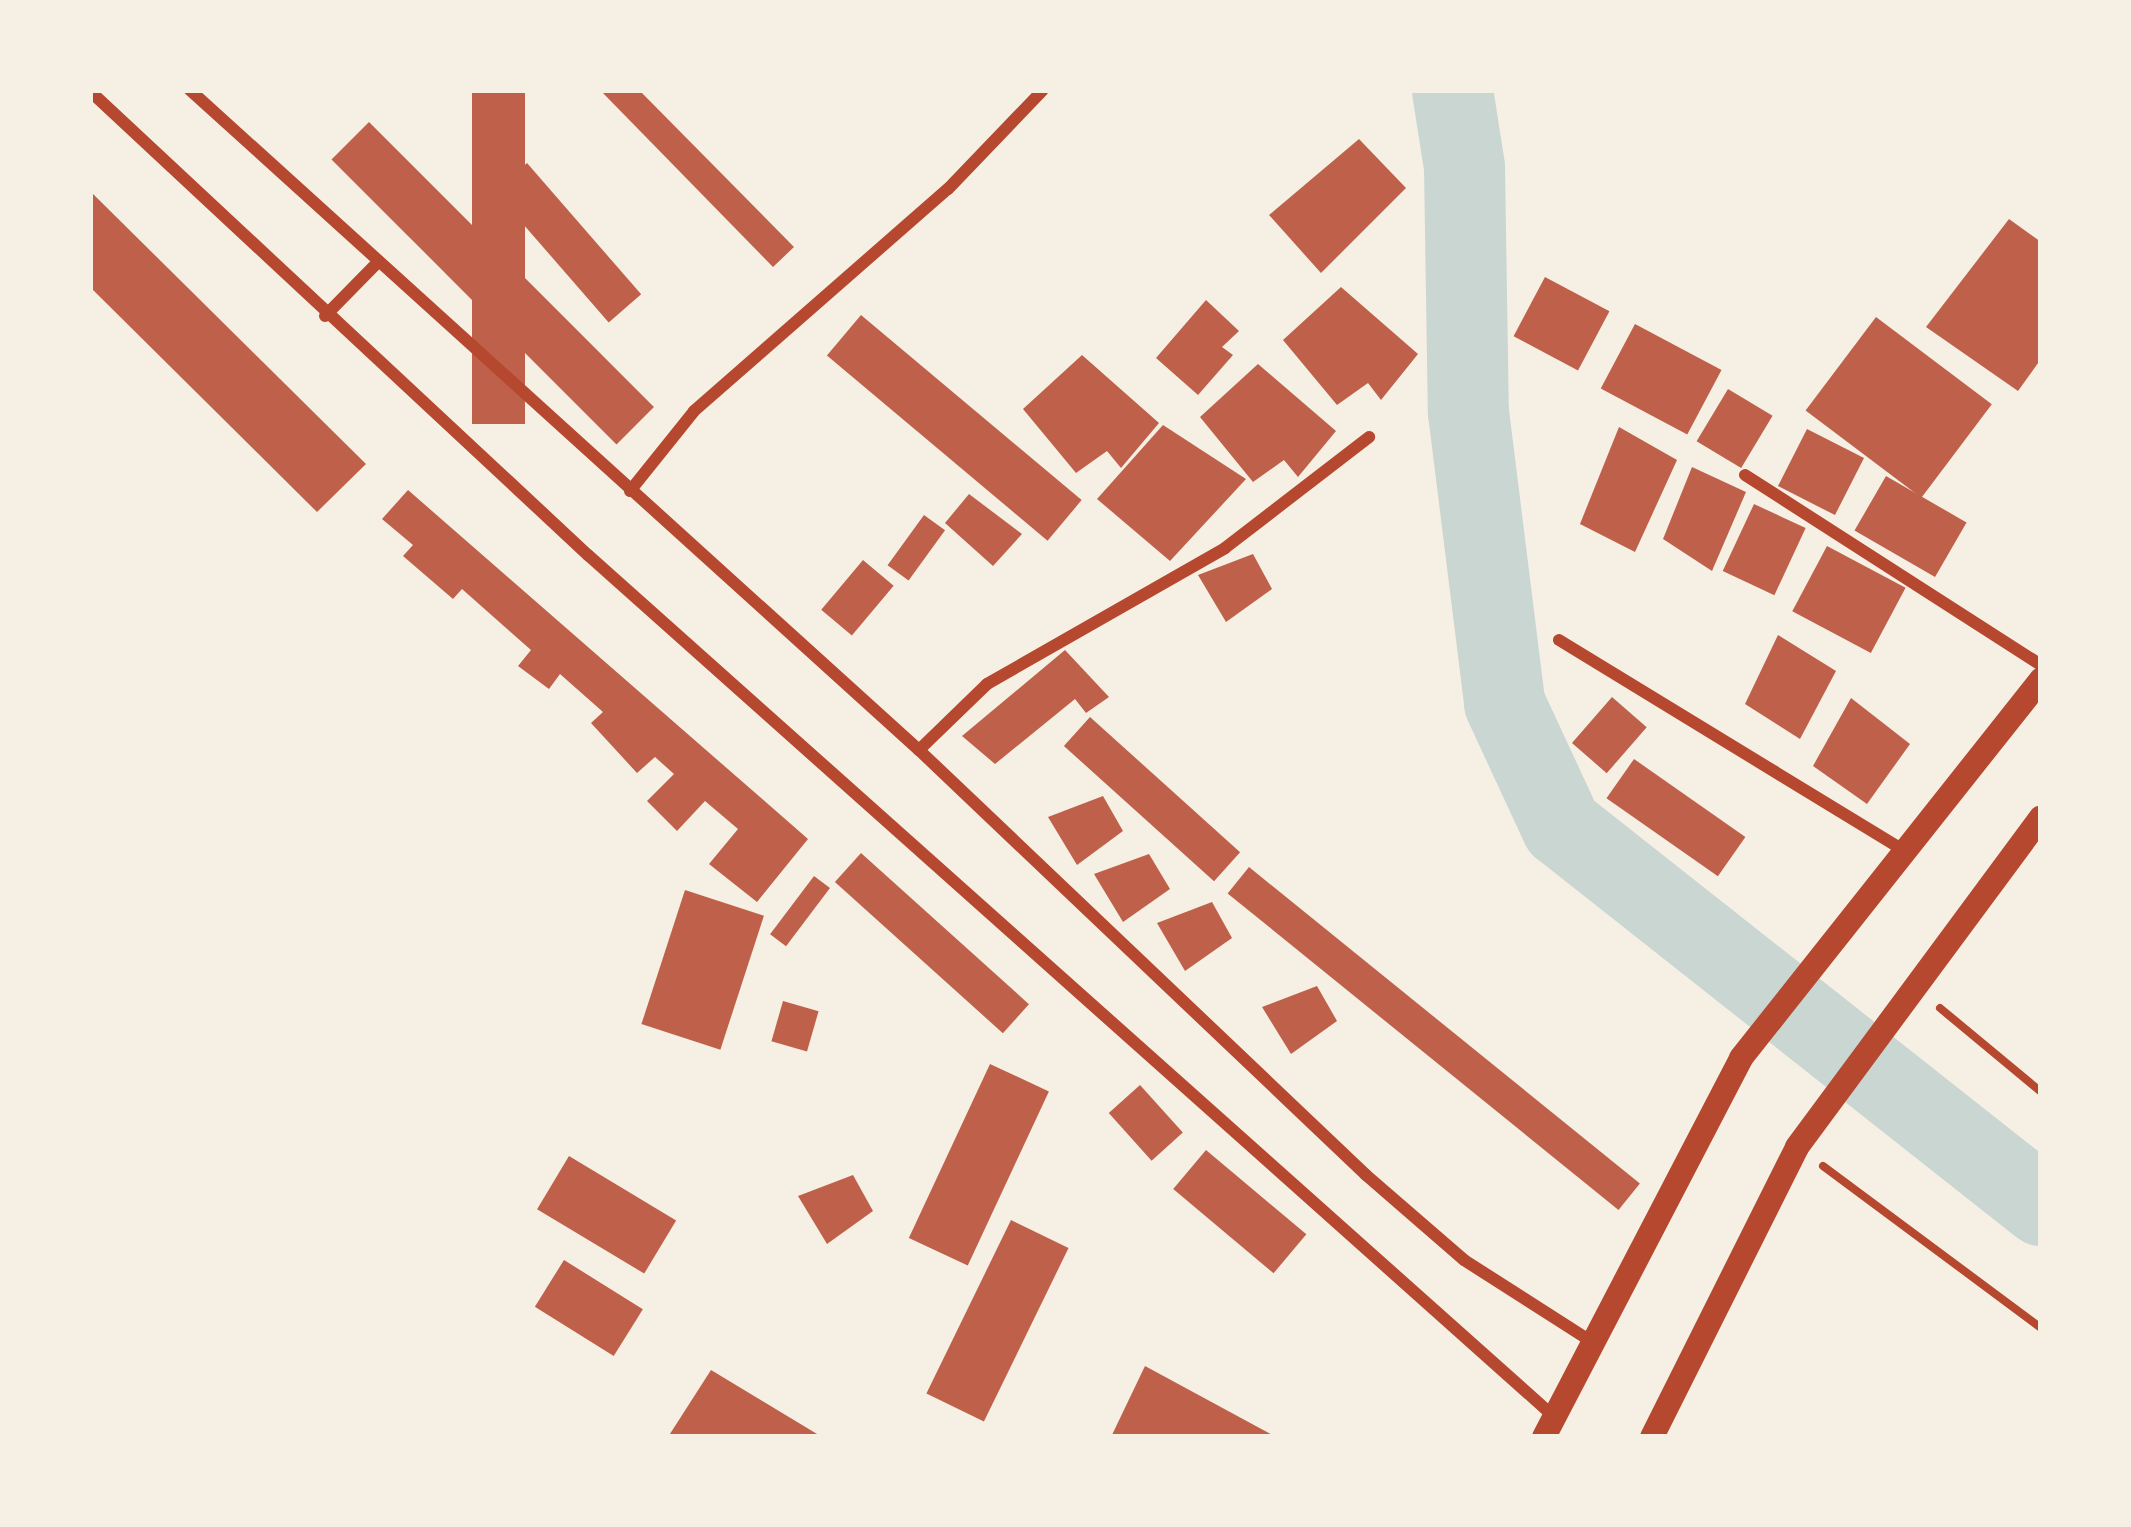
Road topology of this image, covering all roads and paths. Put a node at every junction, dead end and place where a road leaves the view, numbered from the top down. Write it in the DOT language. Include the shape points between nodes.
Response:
graph roads {
  1 [pos="190,90"];
  2 [pos="1043,90"];
  3 [pos="90,91"];
  4 [pos="378,262"];
  5 [pos="325,316"];
  6 [pos="1369,436"];
  7 [pos="1744,475"];
  8 [pos="629,491"];
  9 [pos="1558,640"];
  10 [pos="2041,665"];
  11 [pos="2041,679"];
  12 [pos="920,750"];
  13 [pos="2041,817"];
  14 [pos="1902,849"];
  15 [pos="1916,987"];
  16 [pos="2041,1092"];
  17 [pos="1797,1147"];
  18 [pos="2041,1328"];
  19 [pos="1589,1340"];
  20 [pos="1548,1426"];
  21 [pos="1652,1437"];
  1 -- 4 [label="street"];
  2 -- 8 [label="street" via="948,189 694,411"];
  3 -- 5 [label="street"];
  4 -- 5 [label="street"];
  4 -- 8 [label="street"];
  5 -- 20 [label="street"];
  6 -- 12 [label="street" via="1225,548 987,684"];
  7 -- 10 [label="street"];
  8 -- 12 [label="street"];
  9 -- 14 [label="street"];
  11 -- 14 [label="main road"];
  12 -- 19 [label="street" via="1366,1174 1464,1260"];
  13 -- 15 [label="main road"];
  14 -- 19 [label="main road" via="1742,1058"];
  15 -- 16 [label="path"];
  15 -- 17 [label="main road"];
  17 -- 18 [label="path"];
  17 -- 21 [label="main road"];
  19 -- 20 [label="main road"];
}
